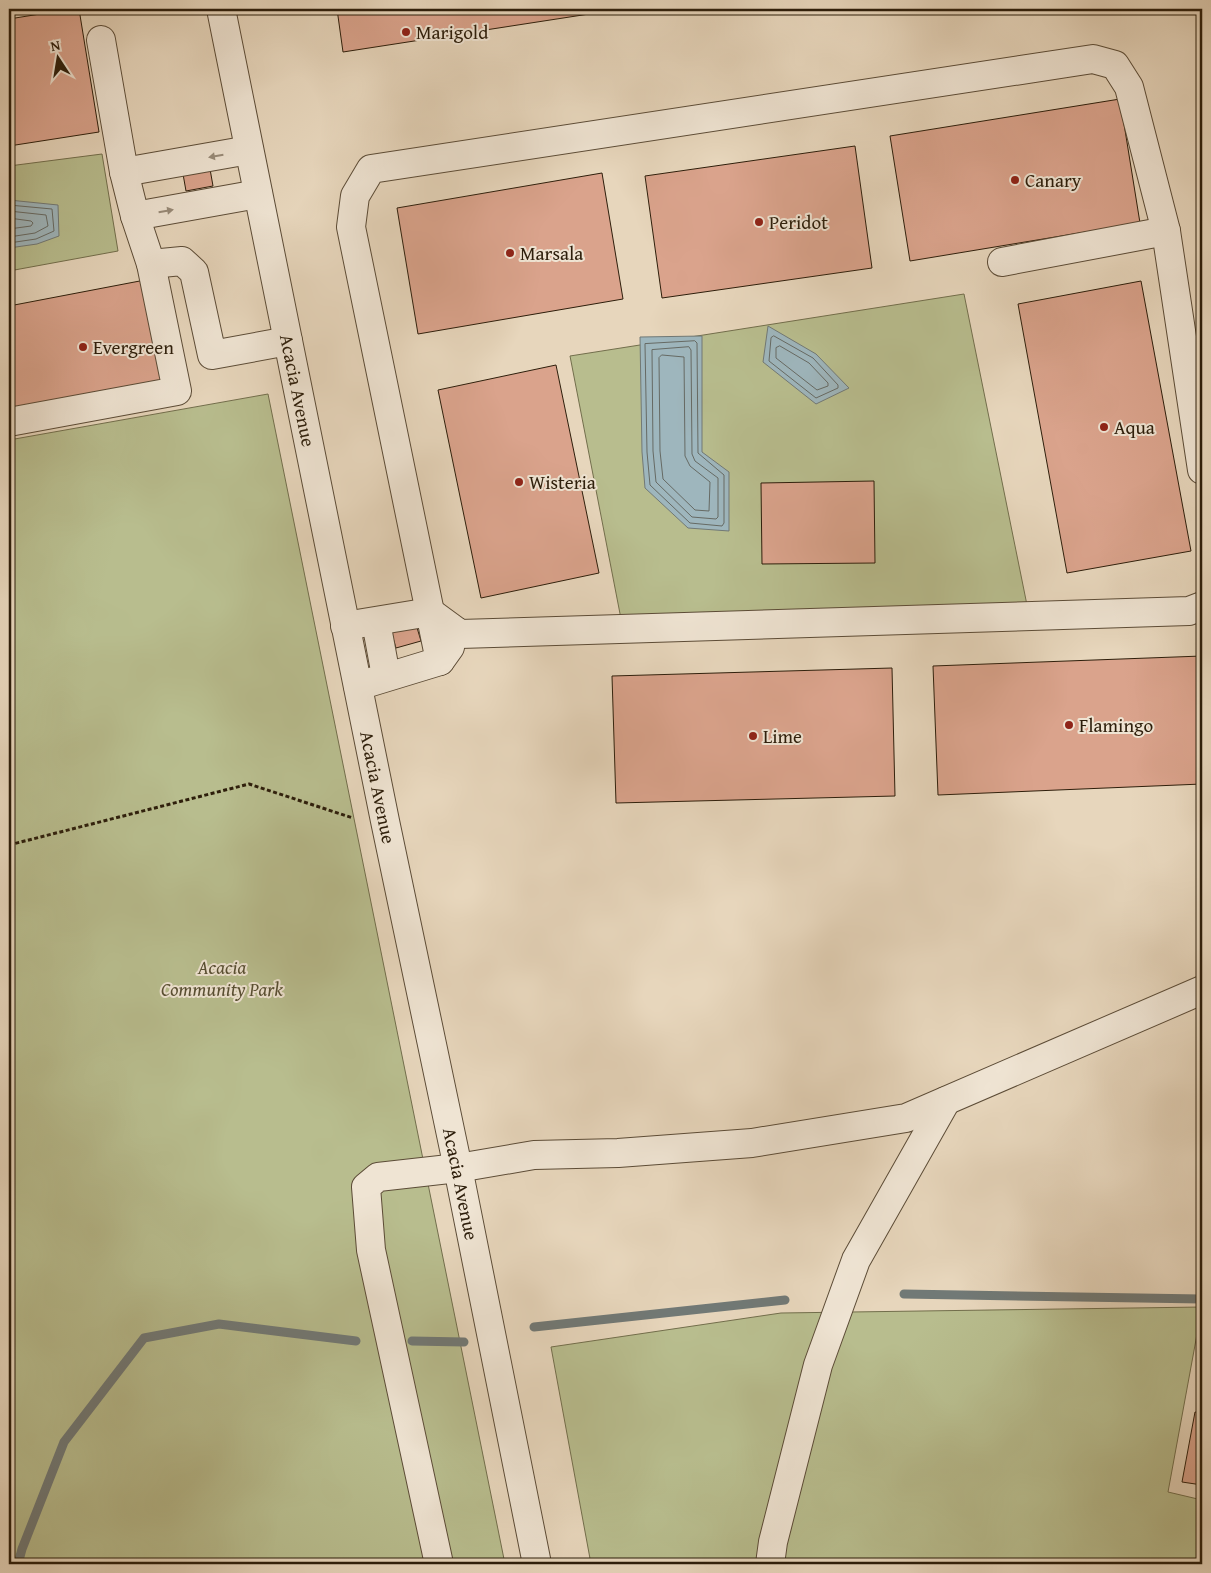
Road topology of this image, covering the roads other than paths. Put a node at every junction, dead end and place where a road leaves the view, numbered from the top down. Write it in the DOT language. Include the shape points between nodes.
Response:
graph roads {
  1 [pos="221,9"];
  2 [pos="101,40"];
  3 [pos="249,150"];
  4 [pos="124,172"];
  5 [pos="258,194"];
  6 [pos="135,216"];
  7 [pos="1166,231"];
  8 [pos="1002,262"];
  9 [pos="151,264"];
  10 [pos="288,341"];
  11 [pos="9,422"];
  12 [pos="1202,470"];
  13 [pos="1202,606"];
  14 [pos="430,612"];
  15 [pos="376,622"];
  16 [pos="346,626"];
  17 [pos="460,634"];
  18 [pos="440,661"];
  19 [pos="386,676"];
  20 [pos="358,686"];
  21 [pos="1202,990"];
  22 [pos="946,1101"];
  23 [pos="458,1168"];
  24 [pos="438,1564"];
  25 [pos="537,1564"];
  26 [pos="770,1564"];
  1 -- 3 [label="street, Acacia Avenue"];
  2 -- 4 [label="street"];
  3 -- 4 [label="street, one-way"];
  3 -- 5 [label="street, Acacia Avenue"];
  4 -- 6 [label="street"];
  6 -- 5 [label="street, one-way"];
  5 -- 10 [label="street, Acacia Avenue"];
  6 -- 9 [label="street"];
  7 -- 8 [label="street"];
  7 -- 12 [label="street"];
  7 -- 14 [label="street" via="1129,87 1115,65 1093,59 371,169 355,196 351,227"];
  9 -- 10 [label="street" via="182,261 194,272 212,355"];
  9 -- 11 [label="street" via="177,390"];
  10 -- 16 [label="street, Acacia Avenue"];
  13 -- 17 [label="street" via="1179,612"];
  14 -- 15 [label="street"];
  14 -- 17 [label="street"];
  14 -- 18 [label="street"];
  15 -- 16 [label="street"];
  15 -- 19 [label="street"];
  16 -- 20 [label="street, Acacia Avenue"];
  17 -- 18 [label="street"];
  18 -- 19 [label="street"];
  19 -- 20 [label="street"];
  20 -- 23 [label="street, Acacia Avenue"];
  21 -- 22 [label="street"];
  22 -- 23 [label="street" via="906,1118 752,1143 618,1153 534,1155"];
  22 -- 26 [label="street" via="856,1260 818,1366"];
  23 -- 24 [label="street" via="378,1177 366,1187 371,1250"];
  23 -- 25 [label="street, Acacia Avenue"];
}
